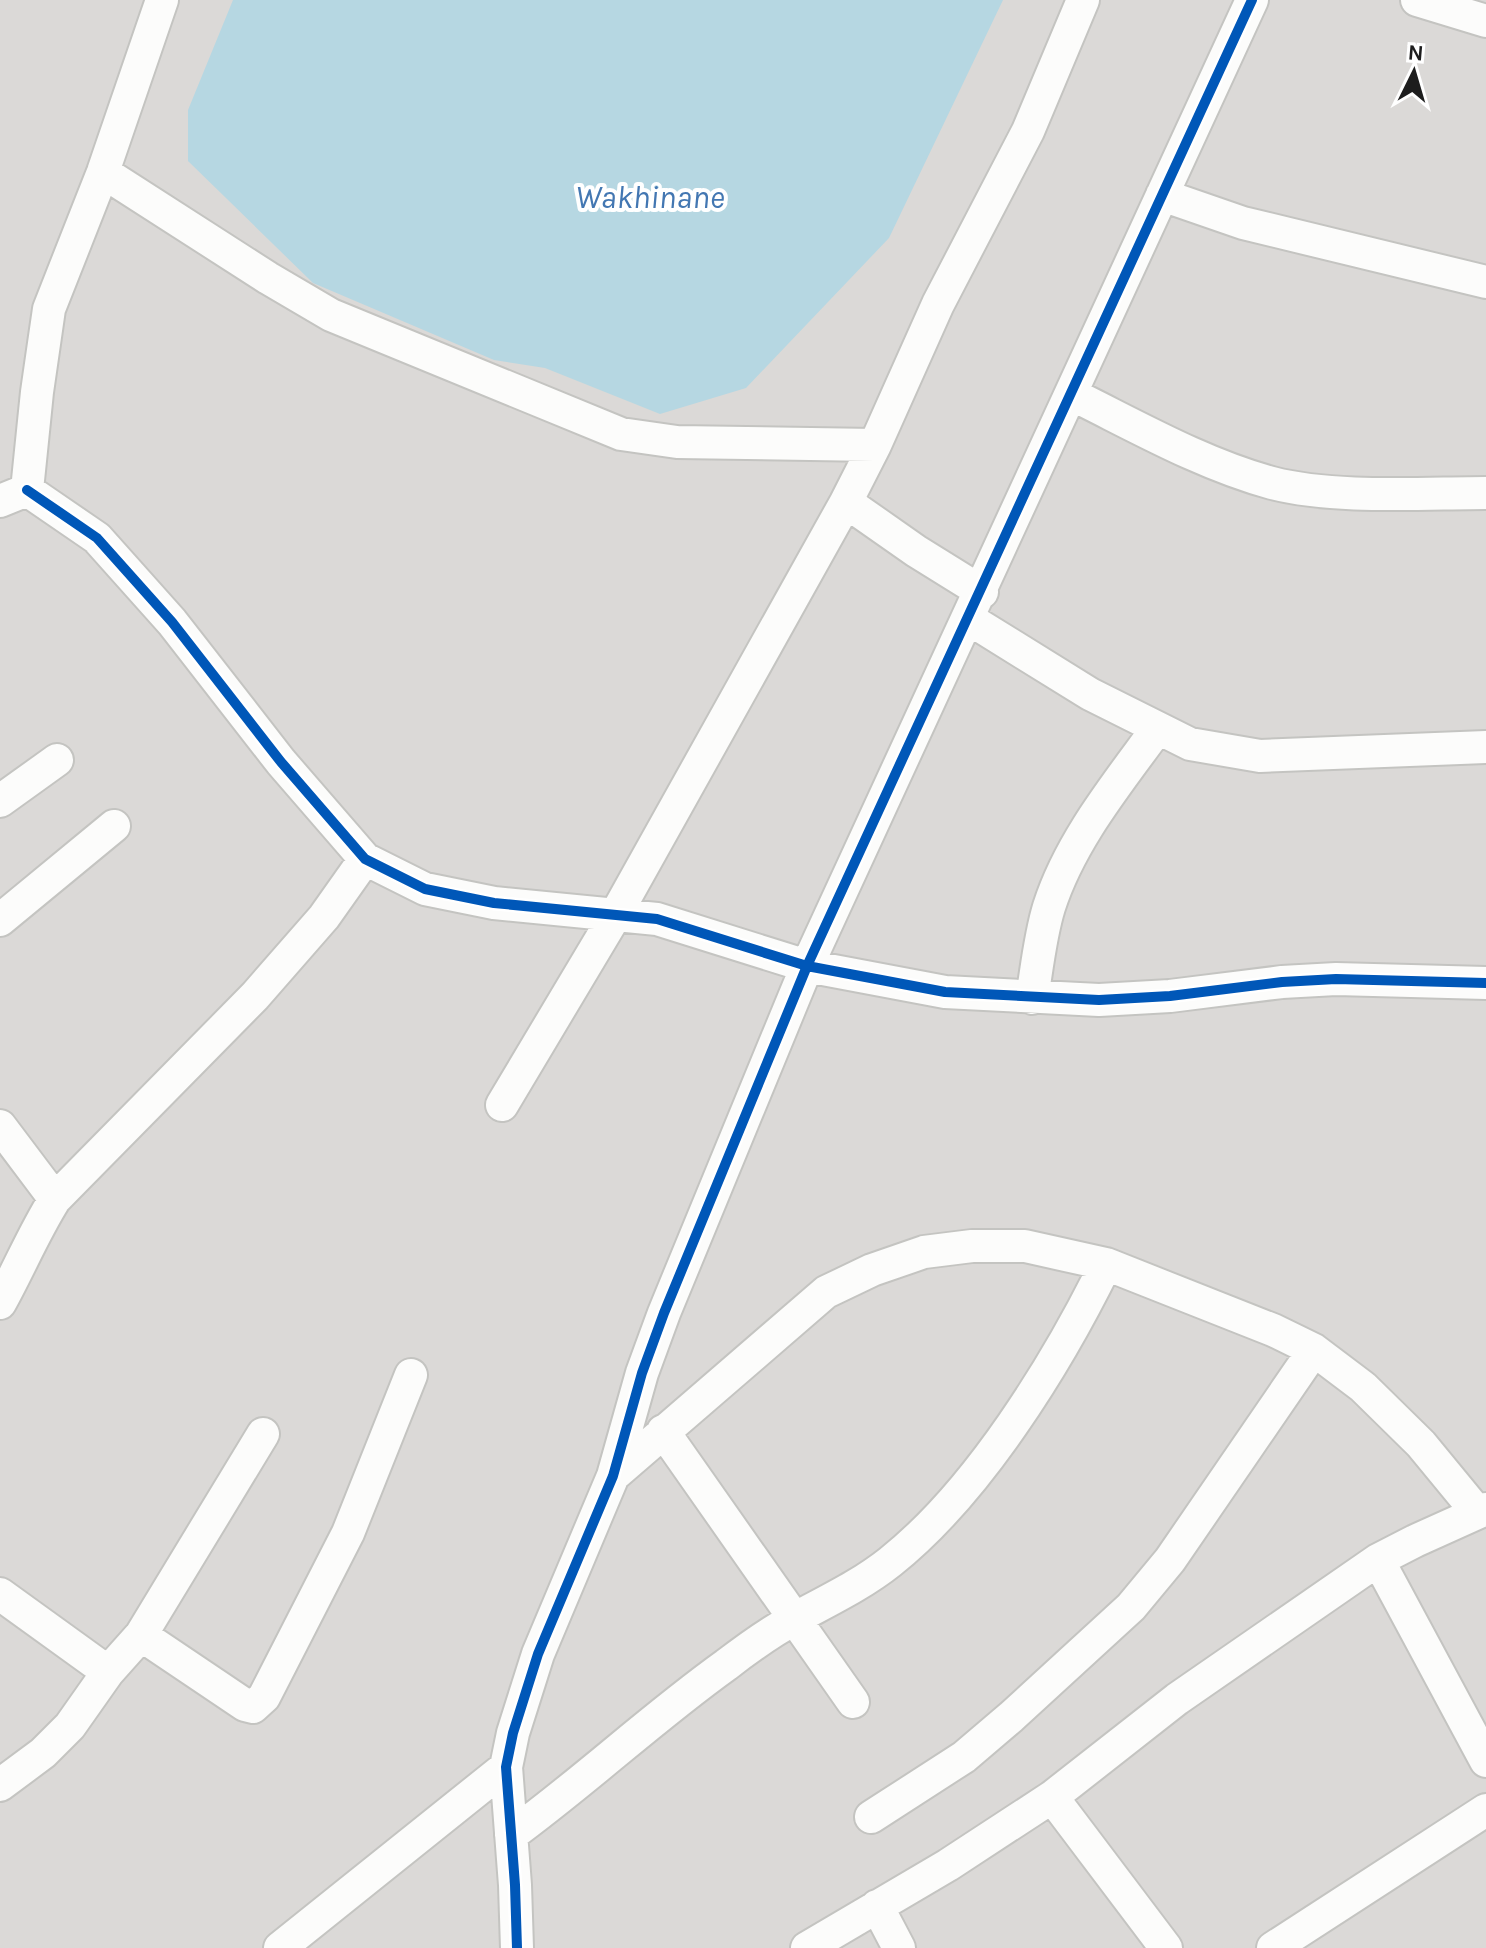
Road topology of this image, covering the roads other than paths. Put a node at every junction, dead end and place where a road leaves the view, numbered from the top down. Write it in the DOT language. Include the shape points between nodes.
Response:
graph roads {
  1 [pos="162,0"];
  2 [pos="1083,0"];
  3 [pos="1252,0"];
  4 [pos="1417,0"];
  5 [pos="1486,21"];
  6 [pos="103,172"];
  7 [pos="1162,195"];
  8 [pos="1486,282"];
  9 [pos="1071,394"];
  10 [pos="875,445"];
  11 [pos="1486,493"];
  12 [pos="14,495"];
  13 [pos="846,502"];
  14 [pos="975,605"];
  15 [pos="1157,729"];
  16 [pos="1486,747"];
  17 [pos="57,760"];
  18 [pos="0,801"];
  19 [pos="114,826"];
  20 [pos="365,859"];
  21 [pos="616,914"];
  22 [pos="0,920"];
  23 [pos="807,966"];
  24 [pos="1486,983"];
  25 [pos="1032,998"];
  26 [pos="502,1105"];
  27 [pos="0,1126"];
  28 [pos="55,1199"];
  29 [pos="1106,1264"];
  30 [pos="0,1303"];
  31 [pos="1314,1350"];
  32 [pos="411,1375"];
  33 [pos="663,1431"];
  34 [pos="263,1434"];
  35 [pos="613,1476"];
  36 [pos="1481,1511"];
  37 [pos="1378,1560"];
  38 [pos="0,1594"];
  39 [pos="796,1618"];
  40 [pos="141,1635"];
  41 [pos="108,1672"];
  42 [pos="853,1702"];
  43 [pos="1486,1761"];
  44 [pos="506,1767"];
  45 [pos="0,1785"];
  46 [pos="1052,1797"];
  47 [pos="1486,1810"];
  48 [pos="871,1817"];
  49 [pos="511,1835"];
  50 [pos="877,1906"];
  51 [pos="280,1948"];
  52 [pos="517,1948"];
  53 [pos="807,1948"];
  54 [pos="899,1948"];
  55 [pos="1166,1948"];
  56 [pos="1273,1948"];
  1 -- 6 [label="street"];
  2 -- 10 [label="street" via="1028,131 938,304"];
  3 -- 7 [label="street"];
  4 -- 5 [label="street"];
  6 -- 10 [label="street" via="331,315 621,434 677,442"];
  6 -- 12 [label="street" via="49,309"];
  7 -- 8 [label="street" via="1243,223"];
  7 -- 9 [label="street"];
  9 -- 11 [label="street" via="1192,453 1275,484 1364,492"];
  9 -- 14 [label="street"];
  10 -- 13 [label="street"];
  12 -- 20 [label="street" via="97,538"];
  13 -- 14 [label="street" via="916,551"];
  13 -- 21 [label="street"];
  14 -- 15 [label="street" via="1090,694"];
  14 -- 23 [label="street"];
  15 -- 16 [label="street" via="1190,744 1260,756"];
  15 -- 25 [label="street" via="1090,823 1061,877 1049,909"];
  17 -- 18 [label="street"];
  19 -- 22 [label="street"];
  20 -- 21 [label="street" via="425,889 494,903"];
  20 -- 28 [label="street" via="324,917 255,996"];
  21 -- 23 [label="street" via="657,919"];
  21 -- 26 [label="street"];
  23 -- 25 [label="street" via="945,992"];
  23 -- 35 [label="street" via="664,1313"];
  24 -- 25 [label="street" via="1336,979 1170,996"];
  27 -- 28 [label="street"];
  28 -- 30 [label="street"];
  29 -- 31 [label="street"];
  29 -- 33 [label="street" via="1025,1246 972,1246 924,1252 872,1270 826,1292"];
  29 -- 39 [label="street" via="1042,1380 965,1486 892,1561"];
  31 -- 36 [label="street" via="1363,1387"];
  31 -- 48 [label="street" via="1170,1560 1131,1607 964,1757"];
  32 -- 40 [label="street" via="348,1533 264,1697 253,1707 245,1705"];
  33 -- 35 [label="street"];
  33 -- 39 [label="street"];
  34 -- 40 [label="street"];
  35 -- 44 [label="street" via="538,1654"];
  36 -- 37 [label="street"];
  37 -- 43 [label="street"];
  37 -- 46 [label="street" via="1177,1699"];
  38 -- 41 [label="street"];
  39 -- 42 [label="street"];
  39 -- 49 [label="street" via="724,1666"];
  40 -- 41 [label="street"];
  41 -- 45 [label="street" via="70,1726"];
  44 -- 49 [label="street"];
  44 -- 51 [label="street"];
  46 -- 50 [label="street"];
  46 -- 55 [label="street"];
  47 -- 56 [label="street"];
  49 -- 52 [label="street"];
  50 -- 53 [label="street"];
  50 -- 54 [label="street"];
}
